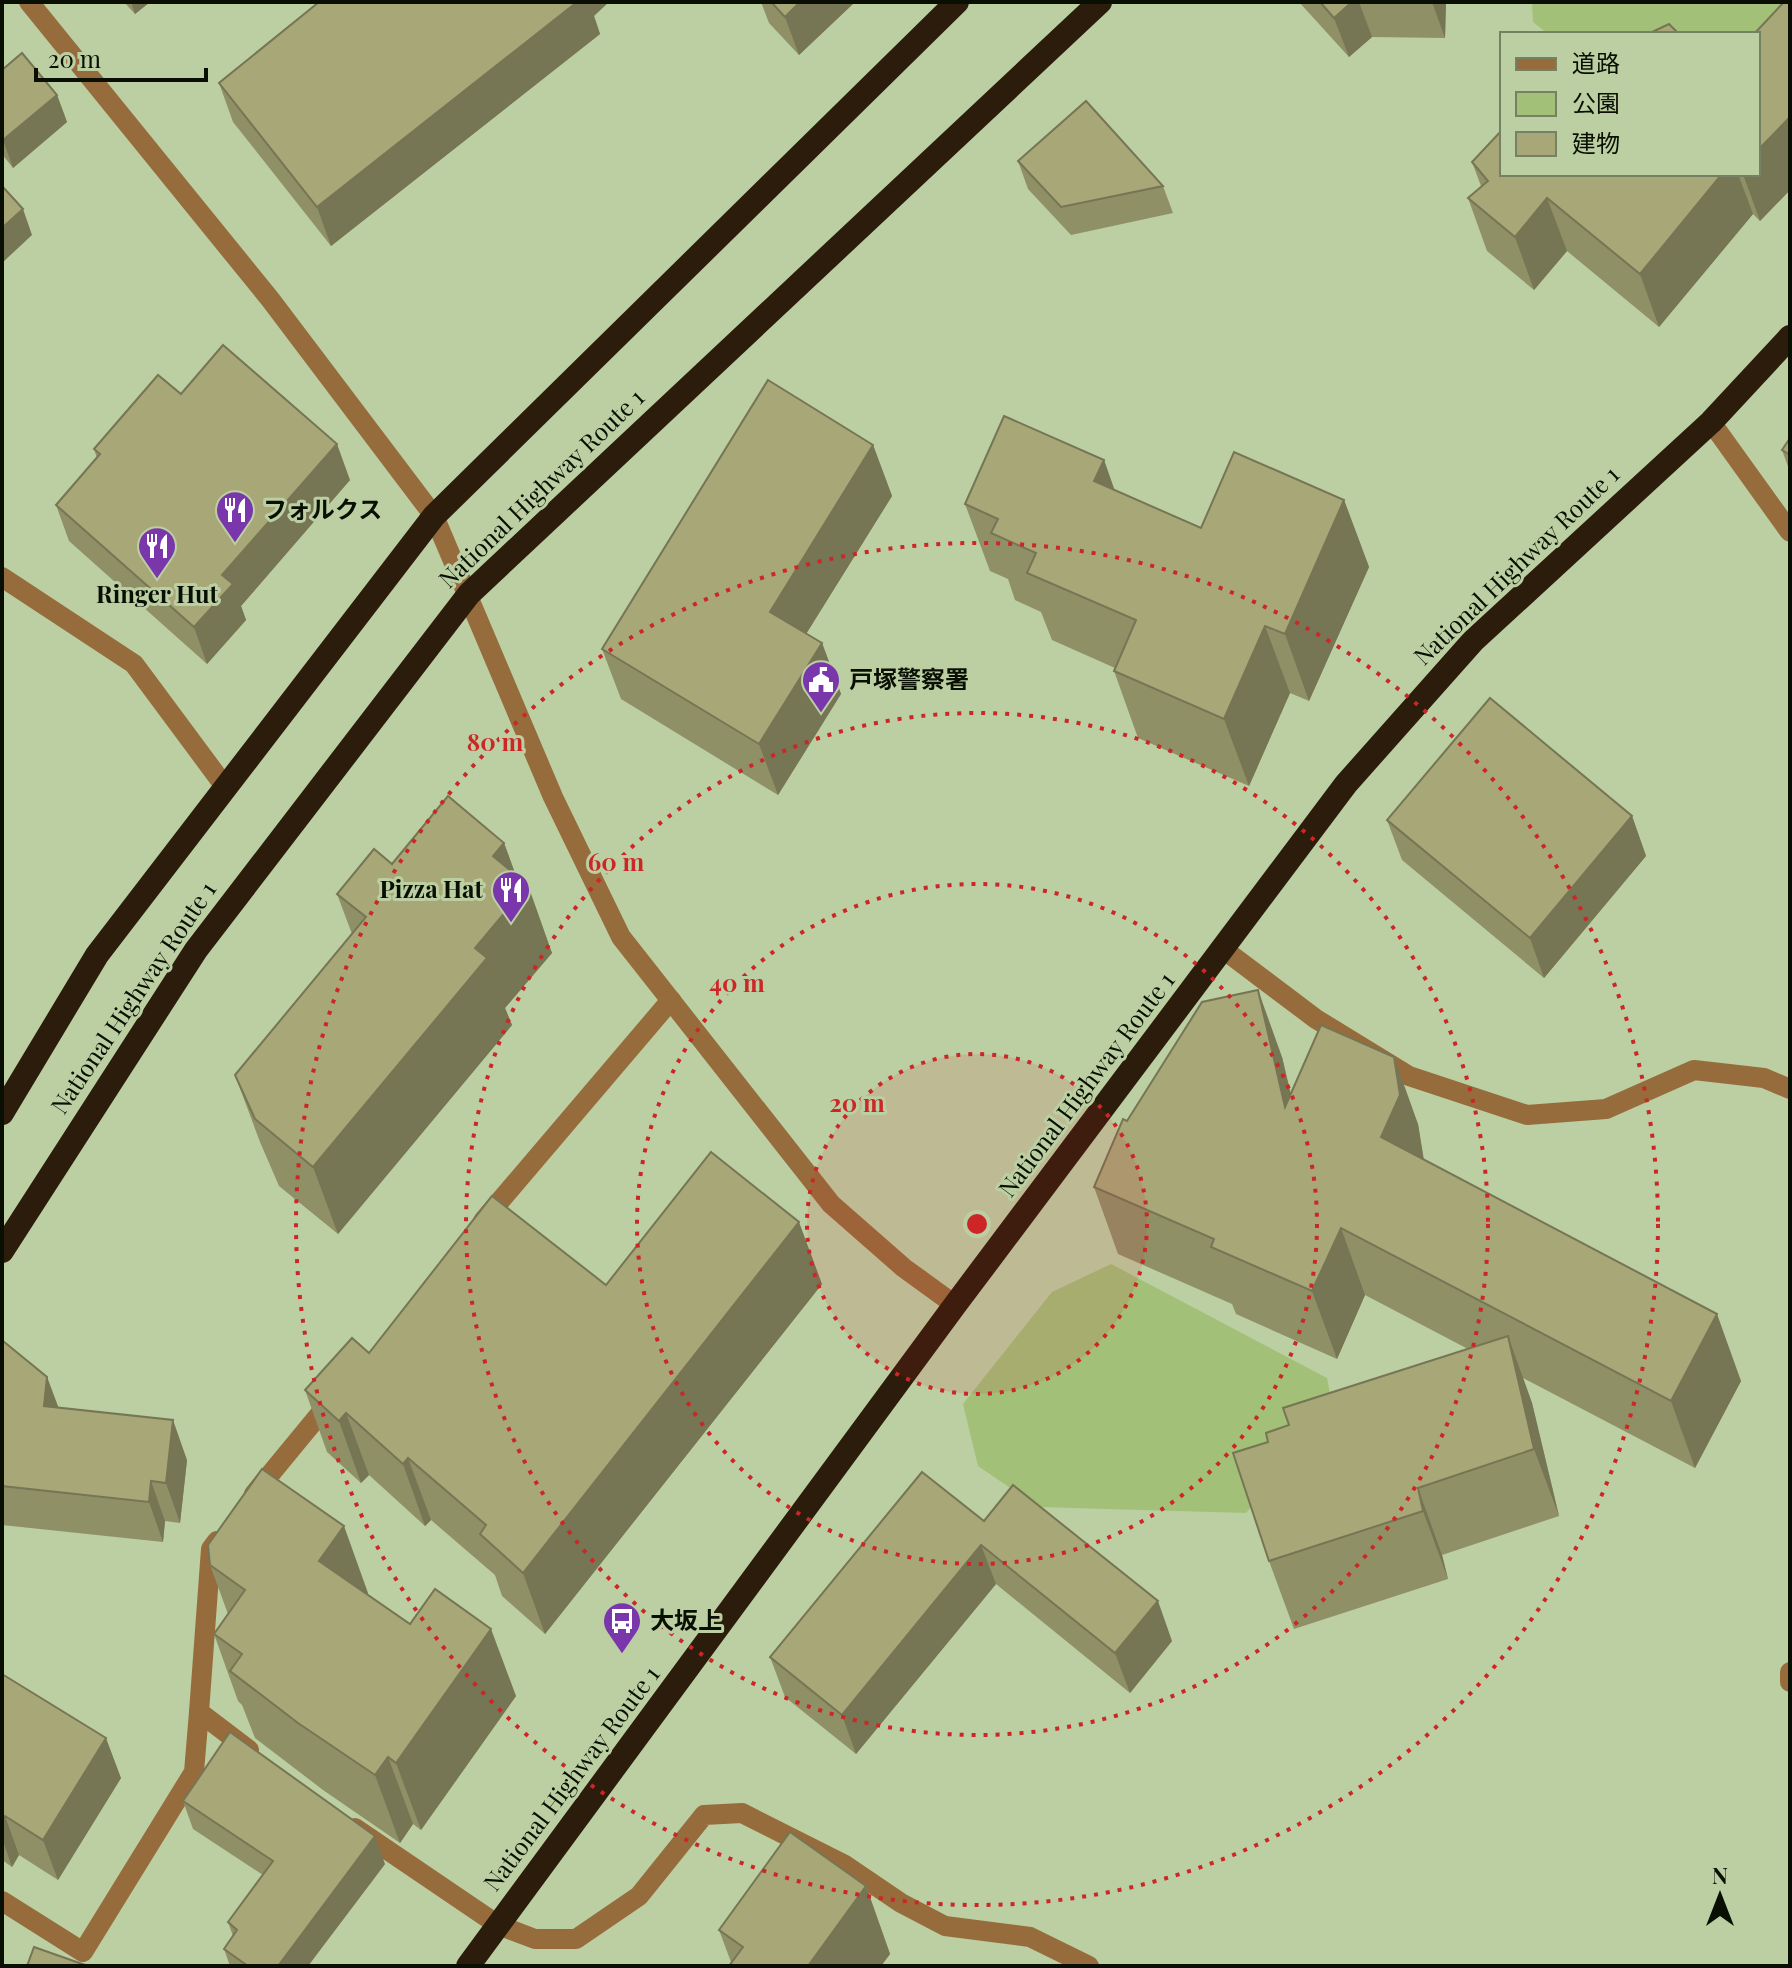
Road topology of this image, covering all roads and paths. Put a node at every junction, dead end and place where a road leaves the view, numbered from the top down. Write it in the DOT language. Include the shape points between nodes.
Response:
graph roads {
  1 [pos="957,2"];
  2 [pos="1100,2"];
  3 [pos="33,3"];
  4 [pos="1790,337"];
  5 [pos="1711,422"];
  6 [pos="434,516"];
  7 [pos="1790,532"];
  8 [pos="2,577"];
  9 [pos="469,594"];
  10 [pos="226,788"];
  11 [pos="1223,949"];
  12 [pos="671,1000"];
  13 [pos="1790,1089"];
  14 [pos="2,1113"];
  15 [pos="466,1241"];
  16 [pos="2,1251"];
  17 [pos="955,1305"];
  18 [pos="343,1386"];
  19 [pos="1790,1672"];
  20 [pos="1790,1682"];
  21 [pos="199,1712"];
  22 [pos="268,1765"];
  23 [pos="340,1817"];
  24 [pos="2,1901"];
  25 [pos="498,1925"];
  26 [pos="468,1966"];
  27 [pos="1089,1966"];
  1 -- 6 [label="highway, National Highway Route 1"];
  2 -- 9 [label="highway, National Highway Route 1"];
  3 -- 6 [label="street" via="270,299"];
  4 -- 5 [label="highway, National Highway Route 1"];
  5 -- 7 [label="street"];
  5 -- 11 [label="highway, National Highway Route 1" via="1473,641 1346,784"];
  6 -- 9 [label="street"];
  6 -- 10 [label="highway, National Highway Route 1"];
  8 -- 10 [label="street" via="134,664"];
  9 -- 12 [label="street" via="553,797 621,937"];
  9 -- 16 [label="highway, National Highway Route 1" via="196,950"];
  10 -- 14 [label="highway, National Highway Route 1" via="97,955"];
  11 -- 13 [label="street" via="1316,1019 1409,1076 1527,1115 1606,1109 1694,1070 1764,1078"];
  11 -- 17 [label="highway, National Highway Route 1"];
  12 -- 15 [label="street"];
  12 -- 17 [label="street" via="831,1204"];
  17 -- 25 [label="highway, National Highway Route 1"];
  18 -- 21 [label="street" via="211,1549"];
  19 -- 20 [label="street"];
  21 -- 22 [label="street"];
  21 -- 24 [label="street" via="194,1772 83,1952"];
  23 -- 25 [label="street"];
  25 -- 26 [label="highway, National Highway Route 1"];
  25 -- 27 [label="street" via="535,1939 576,1939 639,1896 704,1815 742,1813 845,1865 945,1926 1030,1937"];
}
